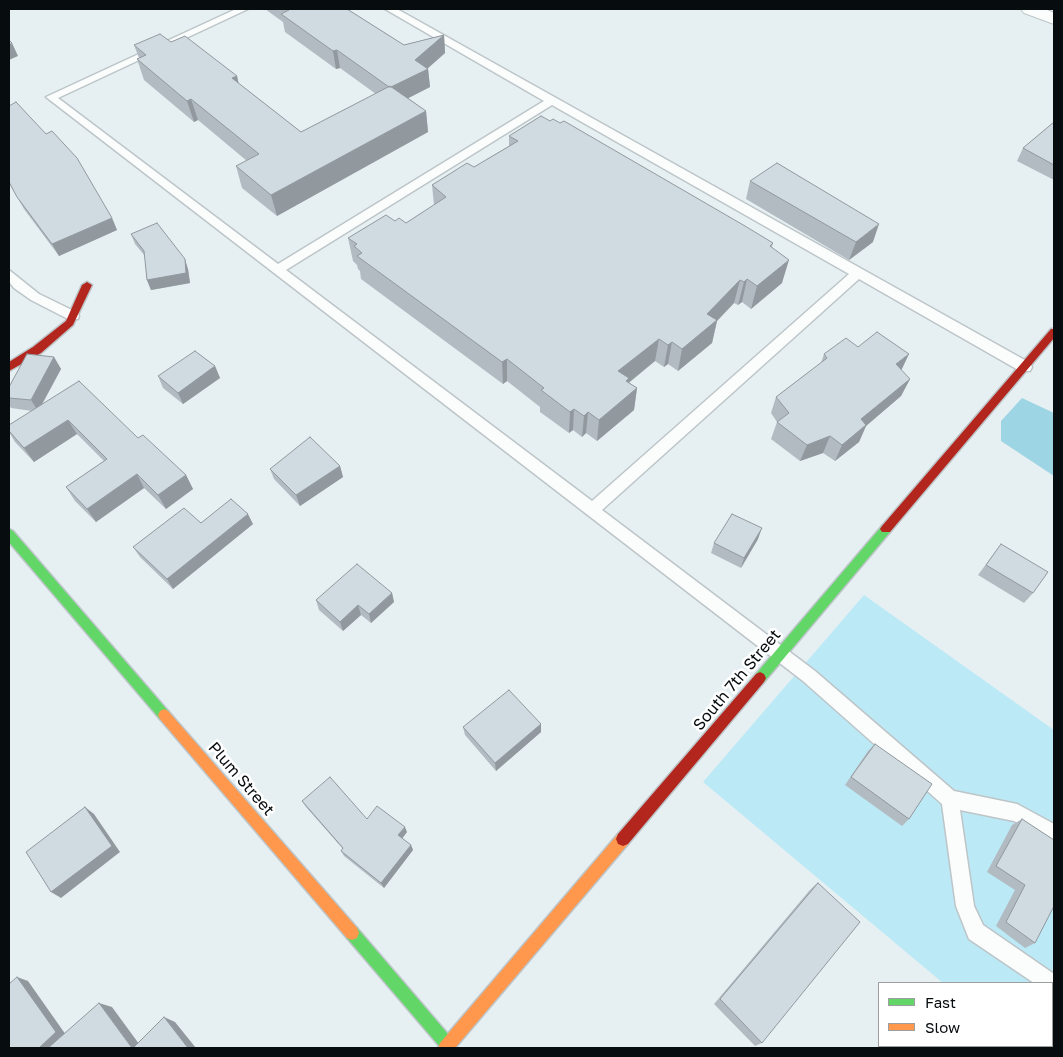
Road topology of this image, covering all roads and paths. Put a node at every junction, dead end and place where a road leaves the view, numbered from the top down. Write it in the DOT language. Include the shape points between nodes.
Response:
graph roads {
  1 [pos="243,9"];
  2 [pos="390,9"];
  3 [pos="1030,9"];
  4 [pos="1054,19"];
  5 [pos="552,100"];
  6 [pos="277,270"];
  7 [pos="858,273"];
  8 [pos="9,274"];
  9 [pos="87,285"];
  10 [pos="73,316"];
  11 [pos="1054,332"];
  12 [pos="9,367"];
  13 [pos="1025,367"];
  14 [pos="591,511"];
  15 [pos="9,534"];
  16 [pos="780,655"];
  17 [pos="950,799"];
  18 [pos="1054,834"];
  19 [pos="1049,982"];
  20 [pos="447,1046"];
  1 -- 6 [label="lane" via="51,97"];
  2 -- 5 [label="lane"];
  3 -- 4 [label="street"];
  5 -- 6 [label="lane"];
  5 -- 7 [label="lane"];
  6 -- 14 [label="lane"];
  7 -- 13 [label="lane"];
  7 -- 14 [label="lane"];
  8 -- 10 [label="lane" via="35,297"];
  9 -- 10 [label="street"];
  10 -- 12 [label="street" via="70,323 37,350"];
  11 -- 13 [label="street, South 7th Street"];
  13 -- 16 [label="street, South 7th Street"];
  14 -- 16 [label="lane"];
  15 -- 20 [label="street, Plum Street"];
  16 -- 17 [label="lane" via="809,676"];
  16 -- 20 [label="street, South 7th Street"];
  17 -- 18 [label="lane" via="1017,813"];
  17 -- 19 [label="lane" via="965,906 976,932"];
}
